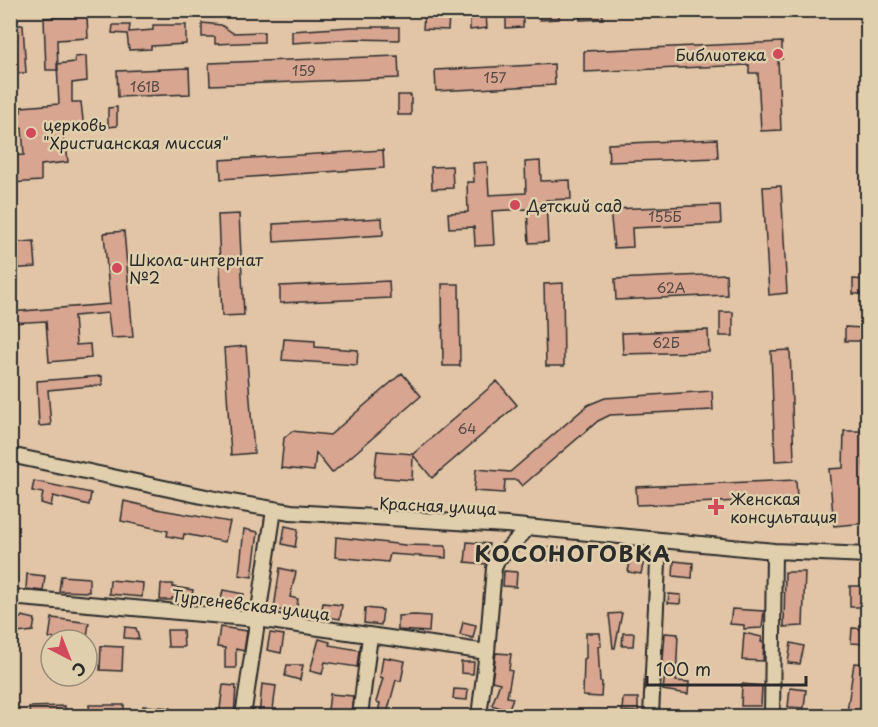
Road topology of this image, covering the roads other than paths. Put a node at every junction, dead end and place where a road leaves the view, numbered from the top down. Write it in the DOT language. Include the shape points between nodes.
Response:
graph roads {
  1 [pos="10,454"];
  2 [pos="274,510"];
  3 [pos="528,528"];
  4 [pos="659,541"];
  5 [pos="774,551"];
  6 [pos="867,555"];
  7 [pos="10,597"];
  8 [pos="256,619"];
  9 [pos="370,636"];
  10 [pos="487,652"];
  11 [pos="243,717"];
  12 [pos="360,717"];
  13 [pos="479,717"];
  14 [pos="651,717"];
  15 [pos="772,717"];
  1 -- 2 [label="street, Красная улица"];
  2 -- 3 [label="street, Красная улица"];
  2 -- 8 [label="street"];
  3 -- 4 [label="street, Красная улица"];
  3 -- 10 [label="street" via="496,563"];
  4 -- 5 [label="street, Красная улица"];
  4 -- 14 [label="street"];
  5 -- 6 [label="street, Красная улица"];
  5 -- 15 [label="street"];
  7 -- 8 [label="street, Тургеневская улица"];
  8 -- 9 [label="street, Тургеневская улица"];
  8 -- 11 [label="street"];
  9 -- 10 [label="street, Тургеневская улица"];
  9 -- 12 [label="street"];
  10 -- 13 [label="street"];
}
